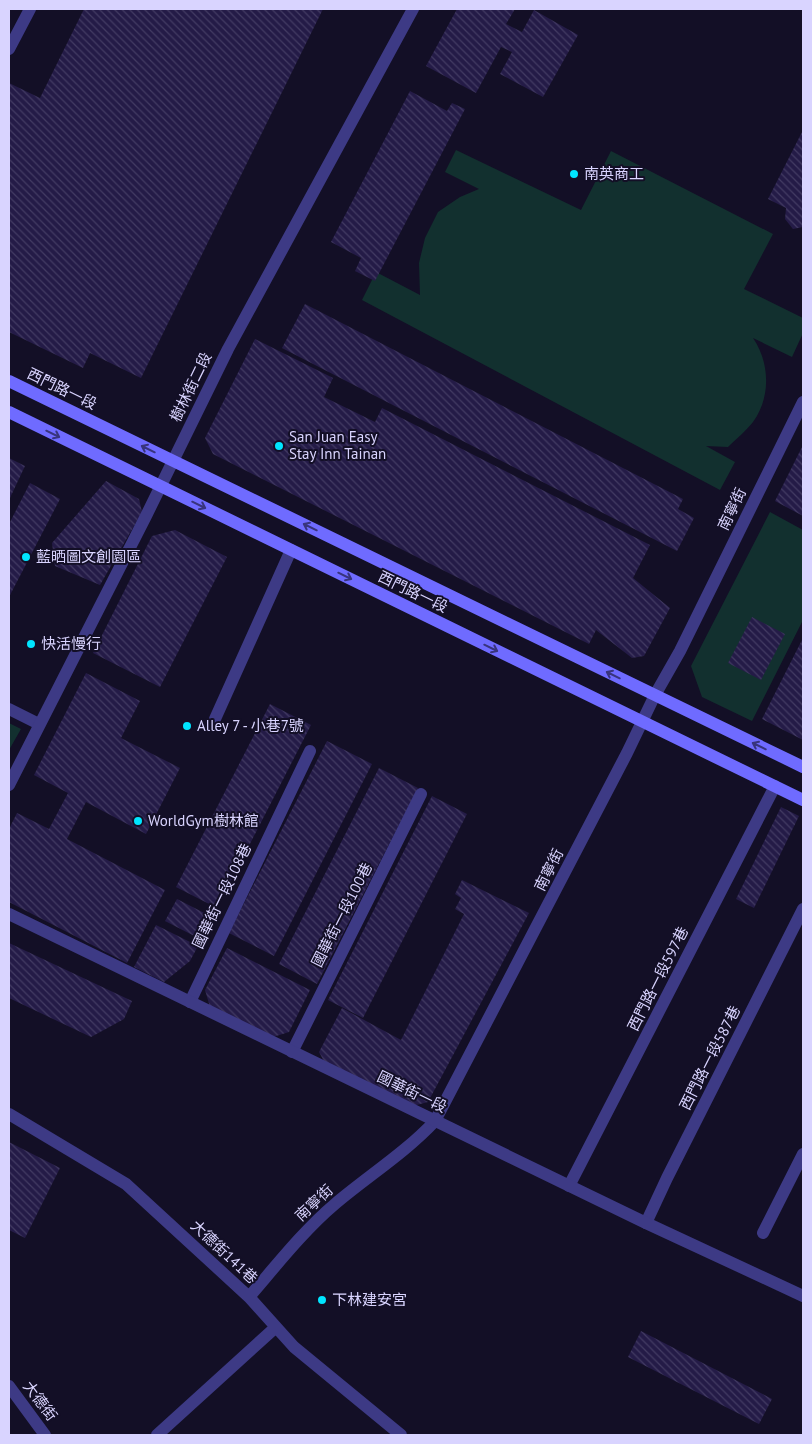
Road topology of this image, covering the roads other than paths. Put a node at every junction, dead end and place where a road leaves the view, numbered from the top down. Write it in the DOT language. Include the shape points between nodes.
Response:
graph roads {
  1 [pos="30,9"];
  2 [pos="413,9"];
  3 [pos="9,49"];
  4 [pos="9,381"];
  5 [pos="803,402"];
  6 [pos="9,412"];
  7 [pos="174,461"];
  8 [pos="161,487"];
  9 [pos="291,550"];
  10 [pos="655,695"];
  11 [pos="9,709"];
  12 [pos="215,719"];
  13 [pos="642,722"];
  14 [pos="39,724"];
  15 [pos="310,751"];
  16 [pos="803,767"];
  17 [pos="9,785"];
  18 [pos="775,786"];
  19 [pos="421,794"];
  20 [pos="803,800"];
  21 [pos="803,909"];
  22 [pos="9,914"];
  23 [pos="190,1002"];
  24 [pos="292,1052"];
  25 [pos="9,1114"];
  26 [pos="435,1121"];
  27 [pos="803,1154"];
  28 [pos="569,1186"];
  29 [pos="646,1223"];
  30 [pos="763,1233"];
  31 [pos="803,1296"];
  32 [pos="249,1297"];
  33 [pos="276,1327"];
  34 [pos="9,1386"];
  35 [pos="45,1435"];
  36 [pos="157,1435"];
  37 [pos="401,1435"];
  1 -- 3 [label="street"];
  2 -- 7 [label="street, 樹林街二段" via="228,349"];
  7 -- 4 [label="street, 西門路一段, one-way"];
  5 -- 10 [label="street, 南寧街"];
  6 -- 8 [label="street, 西門路一段, one-way"];
  7 -- 8 [label="street, 樹林街二段"];
  10 -- 7 [label="street, 西門路一段, one-way"];
  8 -- 9 [label="street, 西門路一段, one-way"];
  8 -- 14 [label="street, 樹林街二段"];
  9 -- 12 [label="street"];
  9 -- 13 [label="street, 西門路一段, one-way"];
  10 -- 13 [label="street, 南寧街"];
  16 -- 10 [label="street, 西門路一段, one-way"];
  11 -- 14 [label="street"];
  13 -- 18 [label="street, 西門路一段"];
  13 -- 26 [label="street, 南寧街"];
  14 -- 17 [label="street, 樹林街二段"];
  15 -- 23 [label="street, 國華街一段108巷"];
  18 -- 20 [label="street, 西門路一段"];
  18 -- 28 [label="street, 西門路一段597巷"];
  19 -- 24 [label="street, 國華街一段100巷"];
  21 -- 29 [label="street, 西門路一段587巷"];
  22 -- 23 [label="street, 國華街一段"];
  23 -- 24 [label="street, 國華街一段"];
  24 -- 26 [label="street, 國華街一段"];
  25 -- 32 [label="street, 大德街141巷" via="126,1184"];
  26 -- 28 [label="street, 國華街一段"];
  26 -- 32 [label="street, 南寧街" via="419,1138 333,1205"];
  27 -- 30 [label="street"];
  28 -- 29 [label="street, 國華街一段"];
  29 -- 31 [label="street, 國華街一段"];
  32 -- 33 [label="street, 大德街141巷"];
  33 -- 36 [label="street"];
  33 -- 37 [label="street, 大德街141巷" via="294,1347"];
  34 -- 35 [label="street, 大德街"];
}
